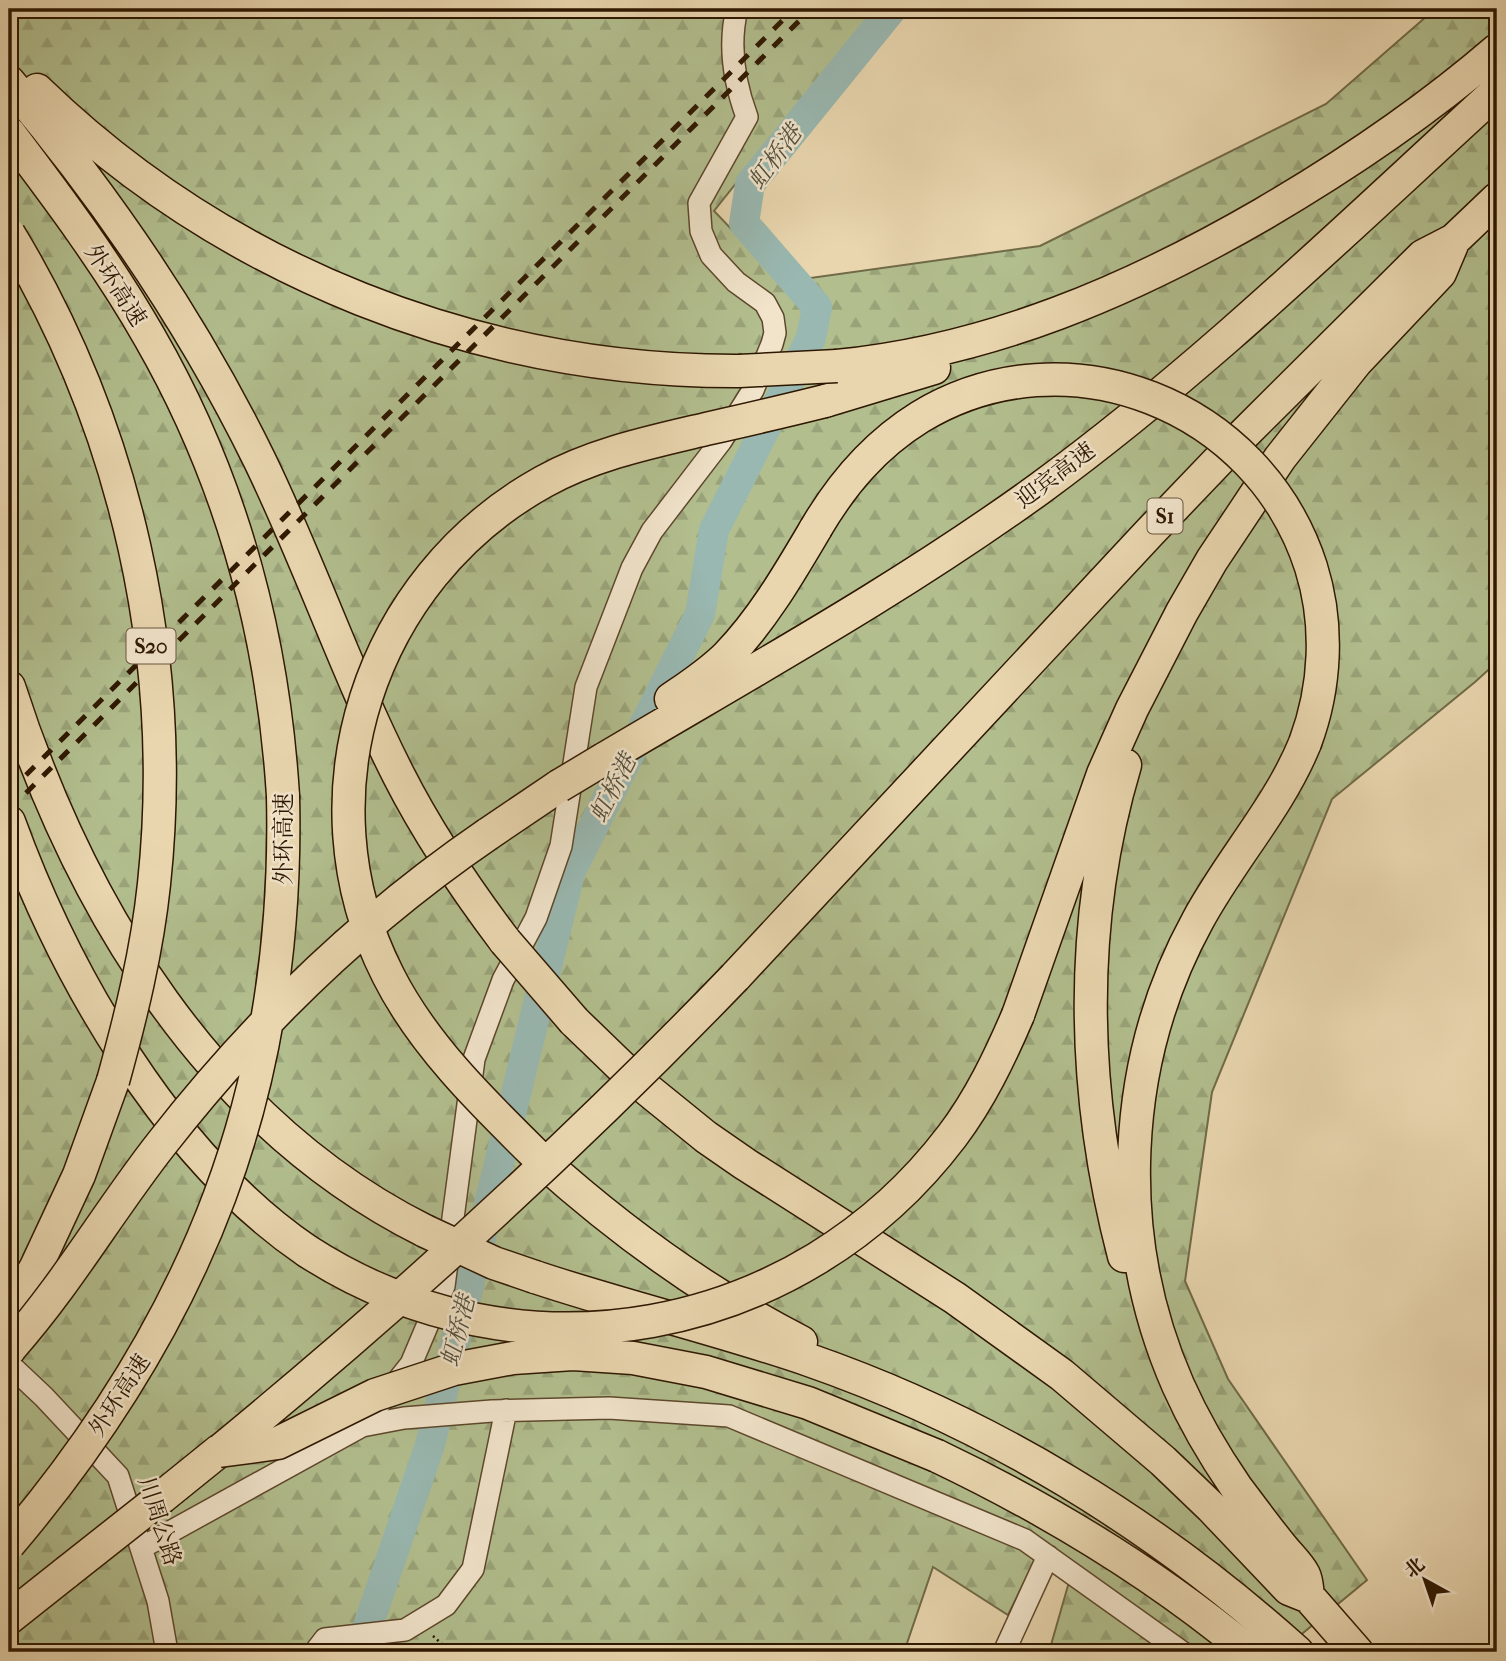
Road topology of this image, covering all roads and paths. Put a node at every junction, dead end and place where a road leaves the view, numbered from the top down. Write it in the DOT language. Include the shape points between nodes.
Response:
graph roads {
  1 [pos="737,9"];
  2 [pos="1497,50"];
  3 [pos="9,62"];
  4 [pos="9,82"];
  5 [pos="1497,91"];
  6 [pos="9,133"];
  7 [pos="1497,199"];
  8 [pos="9,234"];
  9 [pos="1454,240"];
  10 [pos="975,341"];
  11 [pos="9,687"];
  12 [pos="1132,709"];
  13 [pos="604,759"];
  14 [pos="9,822"];
  15 [pos="1146,1288"];
  16 [pos="9,1354"];
  17 [pos="824,1366"];
  18 [pos="499,1410"];
  19 [pos="362,1426"];
  20 [pos="219,1451"];
  21 [pos="9,1544"];
  22 [pos="141,1548"];
  23 [pos="1048,1556"];
  24 [pos="1308,1597"];
  25 [pos="9,1618"];
  26 [pos="320,1646"];
  27 [pos="167,1652"];
  28 [pos="1004,1652"];
  29 [pos="1182,1652"];
  30 [pos="1249,1652"];
  31 [pos="1297,1652"];
  32 [pos="1357,1652"];
  1 -- 19 [label="street" via="731,33 738,91 747,117 699,203 701,231 727,273 765,303 775,333 754,390 645,543 586,687 561,846 536,918 503,980 474,1059 444,1286 411,1364"];
  2 -- 10 [label="highway" via="1393,131 1239,228 1099,298"];
  3 -- 10 [label="highway, bridge" via="96,143 179,205 269,258 352,296 463,335 551,355 661,369 739,371 837,366"];
  4 -- 24 [label="highway, bridge" via="128,236 211,369 276,497 400,778 447,860 505,941 574,1021 632,1077 706,1137 955,1298 1062,1375 1163,1461 1289,1589"];
  5 -- 13 [label="highway, 迎宾高速" via="1225,338 1040,488 831,627"];
  6 -- 21 [label="highway, 外环高速, bridge" via="125,296 174,380 213,468 257,607 275,702 283,796 283,896 273,993 254,1088 226,1181 189,1272 144,1358 91,1439"];
  7 -- 9 [label="highway, S1"];
  8 -- 16 [label="highway, S20, bridge" via="67,344 119,486 150,633 159,783 152,896 127,1032 79,1175 14,1306"];
  9 -- 12 [label="highway" via="1440,273 1348,372 1245,509 1182,612"];
  9 -- 20 [label="highway, S1, bridge" via="1423,256 1249,429 621,1093 490,1218"];
  10 -- 17 [label="highway, bridge" via="955,361 825,401 600,457 519,496 471,533 429,578 396,628 371,683 355,741 349,801 352,861 369,930 388,976 425,1032 485,1103 594,1206 715,1293 807,1345"];
  11 -- 17 [label="highway, bridge" via="38,771 83,868 135,960 184,1031 242,1097 306,1155 377,1205 494,1263"];
  12 -- 14 [label="highway, bridge" via="1081,830 1018,1015 973,1105 945,1144 905,1189 855,1233 810,1263 709,1308 612,1327 512,1326 412,1302 349,1275 263,1218 214,1170 127,1056 57,936"];
  12 -- 15 [label="highway" via="1134,738 1112,814 1096,903 1090,1038 1097,1127 1113,1214 1126,1265"];
  13 -- 15 [label="highway, bridge" via="618,733 696,682 738,644 784,581 844,484 879,447 944,404 993,387 1045,380 1083,381 1122,388 1170,405 1235,448 1270,486 1297,530 1320,604 1321,681 1305,743 1281,790 1198,919 1158,1014 1141,1082 1134,1151 1136,1220"];
  13 -- 16 [label="highway, 迎宾高速, bridge" via="471,845 286,1004 163,1141"];
  15 -- 24 [label="highway" via="1165,1353 1193,1416 1235,1484 1304,1576"];
  16 -- 22 [label="street, 川周公路" via="118,1476"];
  17 -- 31 [label="highway" via="945,1416 1052,1471 1185,1559"];
  18 -- 19 [label="street"];
  18 -- 23 [label="street" via="609,1408 729,1416 1026,1540"];
  18 -- 26 [label="street" via="473,1569 446,1605 405,1630"];
  19 -- 22 [label="street"];
  20 -- 25 [label="highway, bridge"];
  20 -- 30 [label="highway, bridge" via="278,1443 355,1404 435,1374 513,1358 573,1354 633,1358 717,1375 808,1404 937,1456 1082,1533"];
  22 -- 27 [label="street, 川周公路" via="158,1601"];
  23 -- 28 [label="street"];
  23 -- 29 [label="street"];
  24 -- 32 [label="highway"];
}
